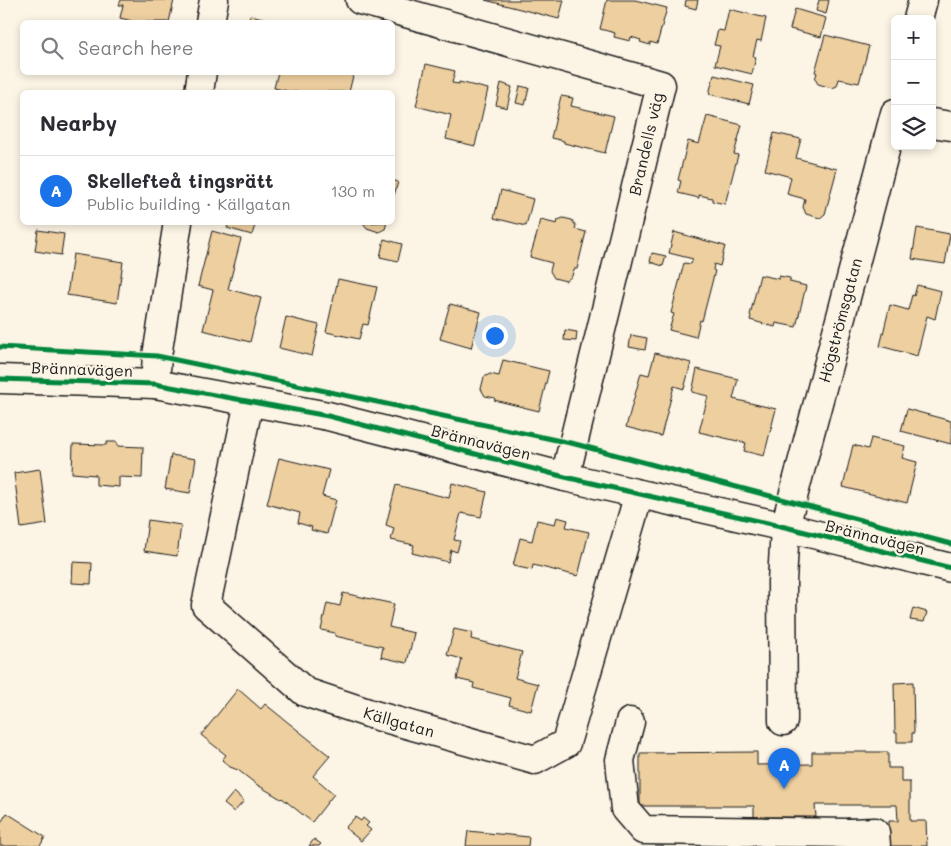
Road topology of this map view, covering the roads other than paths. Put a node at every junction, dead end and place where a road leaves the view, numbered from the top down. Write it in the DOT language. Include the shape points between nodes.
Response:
graph roads {
  1 [pos="214,0"];
  2 [pos="360,0"];
  3 [pos="923,0"];
  4 [pos="919,15"];
  5 [pos="210,20"];
  6 [pos="202,75"];
  7 [pos="199,90"];
  8 [pos="936,124"];
  9 [pos="891,126"];
  10 [pos="951,126"];
  11 [pos="178,225"];
  12 [pos="0,379"];
  13 [pos="154,384"];
  14 [pos="249,402"];
  15 [pos="565,477"];
  16 [pos="639,494"];
  17 [pos="786,527"];
  18 [pos="951,568"];
  19 [pos="783,721"];
  20 [pos="630,722"];
  21 [pos="849,839"];
  22 [pos="876,846"];
  1 -- 5 [label="street"];
  2 -- 15 [label="street, Brandells väg" via="660,85"];
  3 -- 4 [label="street"];
  6 -- 7 [label="street"];
  8 -- 10 [label="street"];
  9 -- 17 [label="street, Högströmsgatan"];
  11 -- 13 [label="street"];
  12 -- 13 [label="street, Brännavägen"];
  13 -- 14 [label="street, Brännavägen"];
  14 -- 15 [label="street, Brännavägen" via="328,416"];
  14 -- 16 [label="street, Källgatan" via="206,605 305,692 374,715 536,760 566,743"];
  15 -- 16 [label="street, Brännavägen"];
  16 -- 17 [label="street, Brännavägen"];
  17 -- 18 [label="street, Brännavägen"];
  17 -- 19 [label="street, Högströmsgatan" via="782,582"];
  20 -- 21 [label="street" via="620,760 625,809 643,830"];
  21 -- 22 [label="street" via="876,832"];
}
